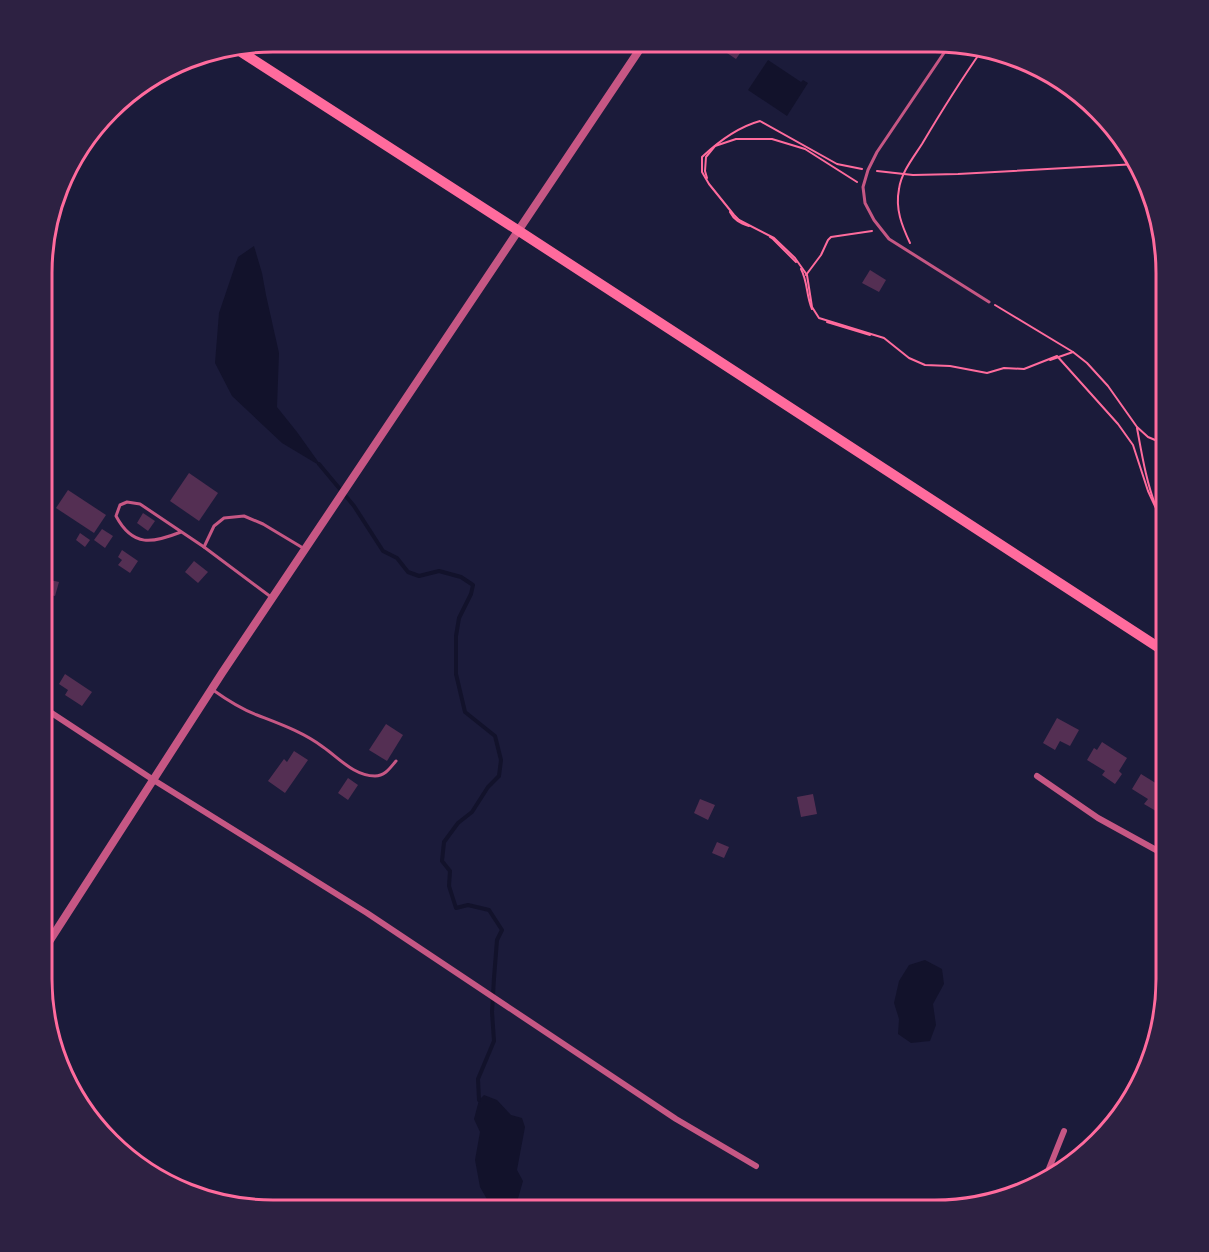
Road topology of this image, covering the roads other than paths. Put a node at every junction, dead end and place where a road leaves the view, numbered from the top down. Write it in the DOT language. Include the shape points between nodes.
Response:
graph roads {
  1 [pos="638,52"];
  2 [pos="944,53"];
  3 [pos="244,54"];
  4 [pos="519,231"];
  5 [pos="989,302"];
  6 [pos="181,532"];
  7 [pos="204,547"];
  8 [pos="305,549"];
  9 [pos="272,598"];
  10 [pos="1156,646"];
  11 [pos="211,689"];
  12 [pos="52,713"];
  13 [pos="396,761"];
  14 [pos="1036,776"];
  15 [pos="152,779"];
  16 [pos="1156,850"];
  17 [pos="52,937"];
  18 [pos="1064,1131"];
  19 [pos="756,1166"];
  20 [pos="1049,1168"];
  1 -- 4 [label="street"];
  2 -- 5 [label="lane" via="877,152 863,187 865,203 888,239"];
  3 -- 4 [label="main road"];
  4 -- 8 [label="street"];
  4 -- 10 [label="main road"];
  6 -- 6 [label="lane" via="140,504 120,505 116,516 122,527 144,541"];
  6 -- 7 [label="lane"];
  7 -- 8 [label="lane" via="214,526 224,518 244,516"];
  7 -- 9 [label="lane"];
  8 -- 9 [label="street"];
  9 -- 11 [label="street"];
  11 -- 13 [label="lane" via="311,739 367,775 378,777"];
  11 -- 15 [label="street"];
  12 -- 15 [label="street"];
  14 -- 16 [label="street" via="1098,818"];
  15 -- 17 [label="street"];
  15 -- 19 [label="street" via="367,913 676,1119"];
  18 -- 20 [label="street"];
}
